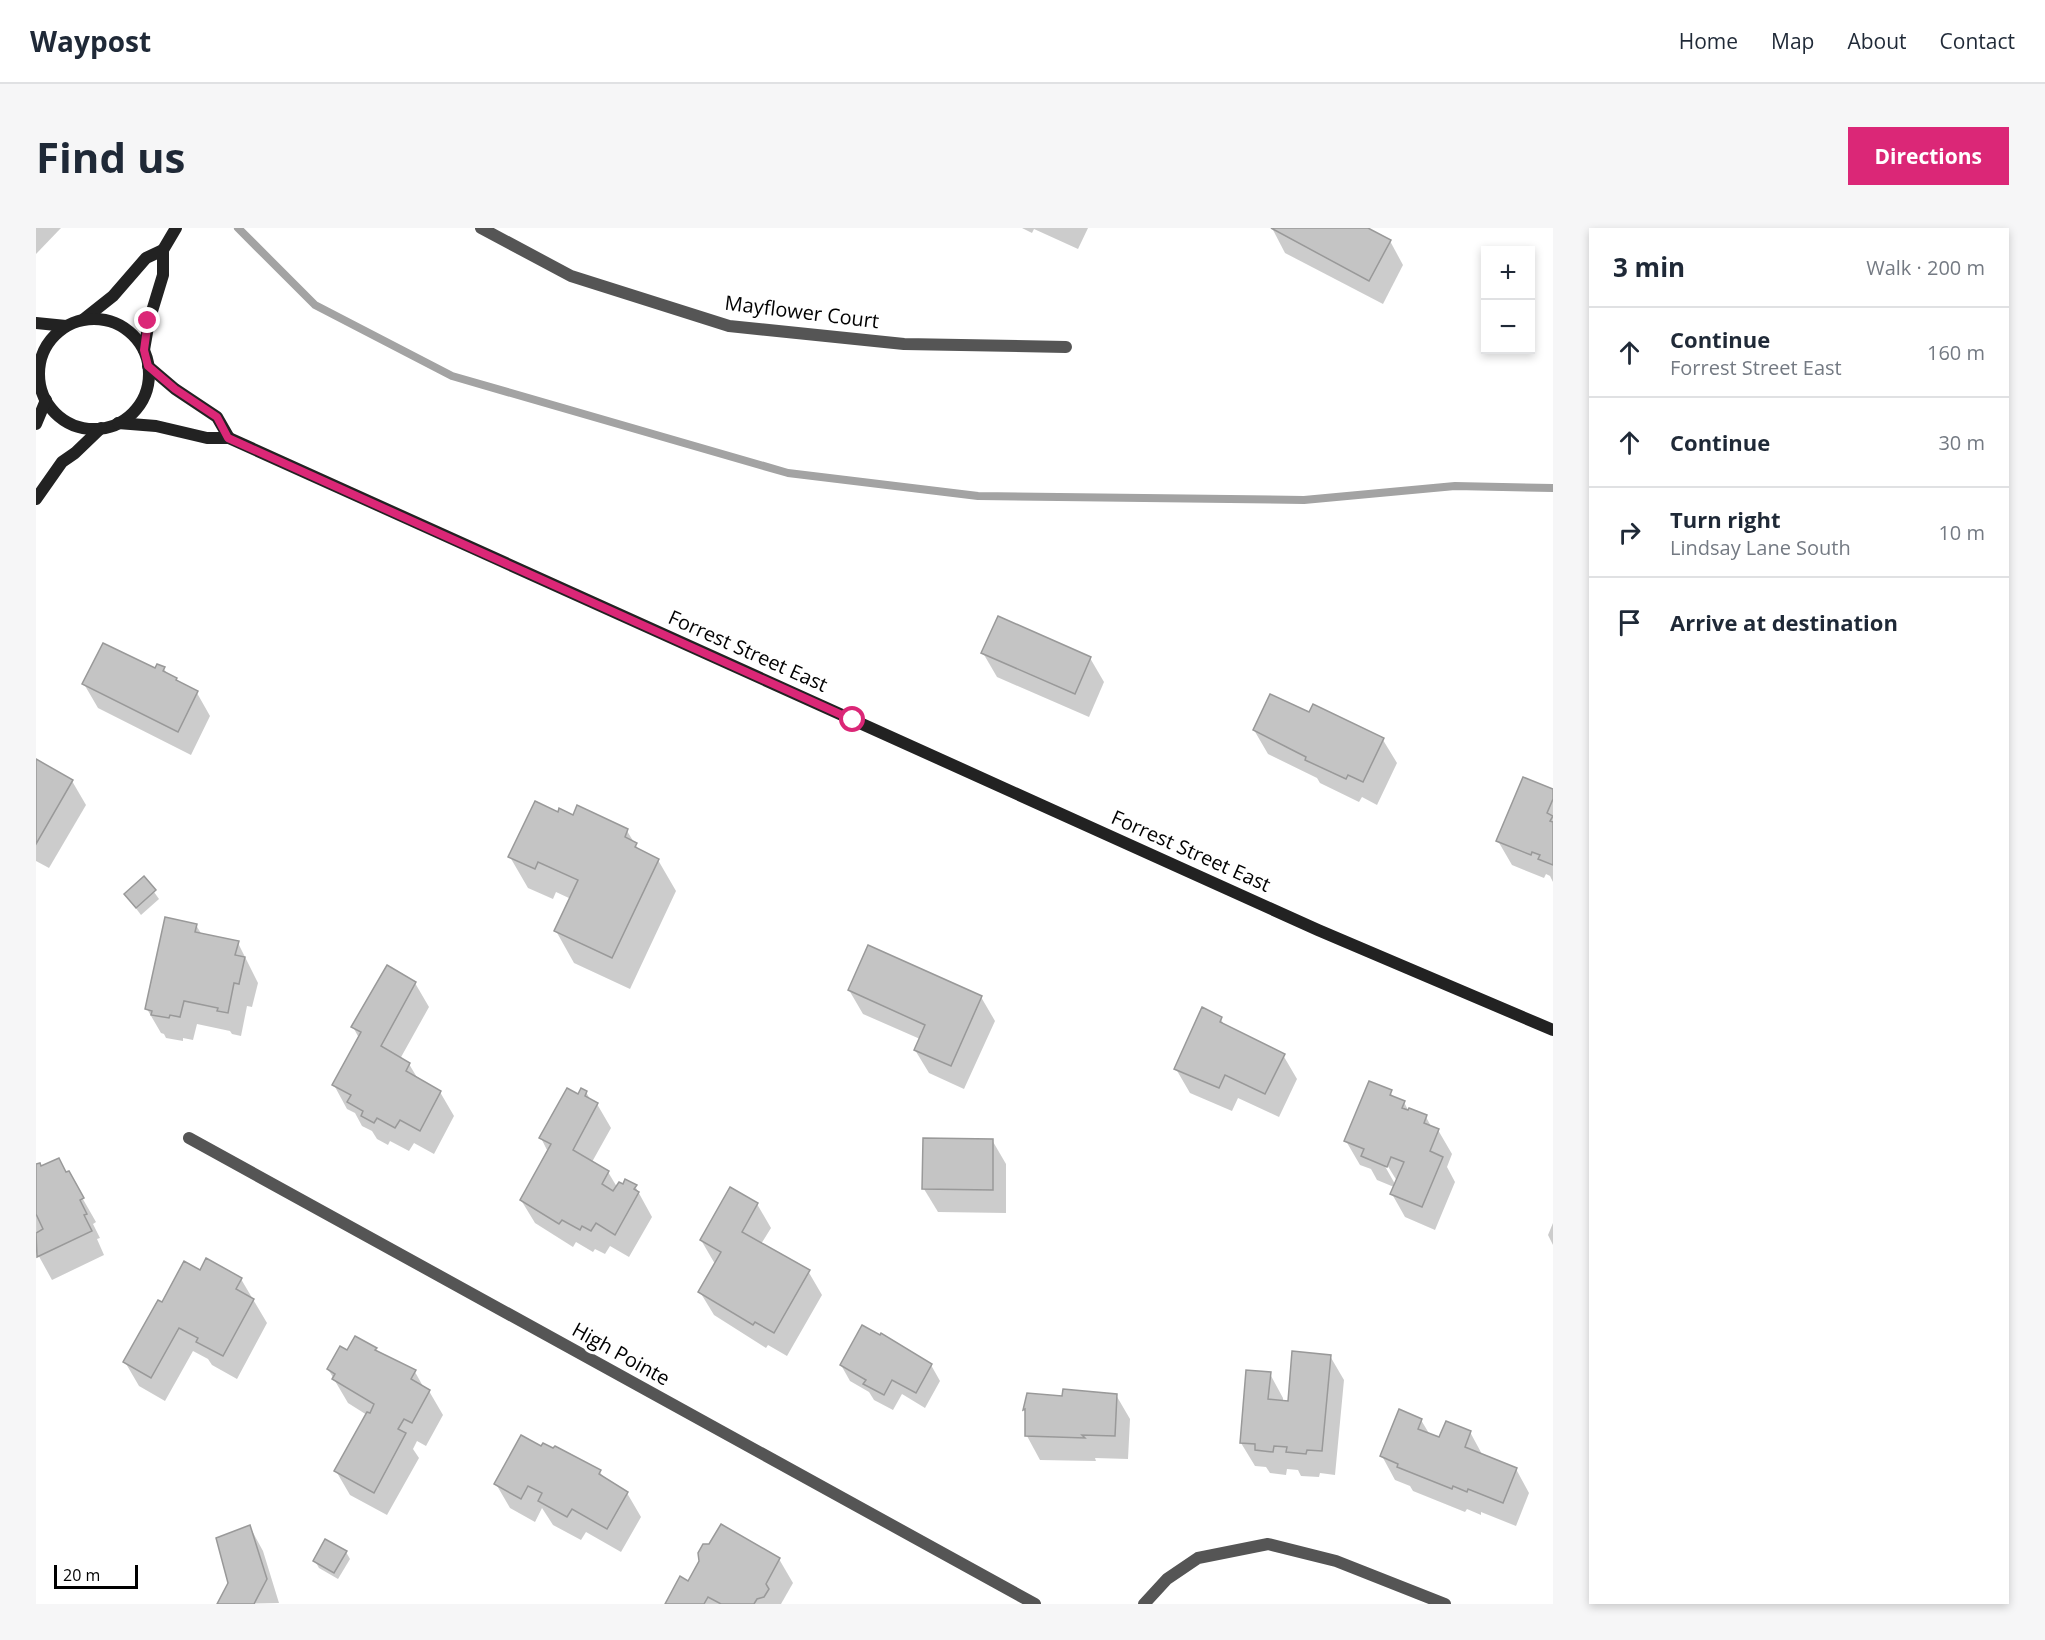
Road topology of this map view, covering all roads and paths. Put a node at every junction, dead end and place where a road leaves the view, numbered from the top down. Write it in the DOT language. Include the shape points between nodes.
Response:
graph roads {
  1 [pos="176,228"];
  2 [pos="482,228"];
  3 [pos="163,250"];
  4 [pos="84,320"];
  5 [pos="36,323"];
  6 [pos="66,326"];
  7 [pos="1066,347"];
  8 [pos="144,350"];
  9 [pos="148,366"];
  10 [pos="38,383"];
  11 [pos="46,400"];
  12 [pos="118,423"];
  13 [pos="36,424"];
  14 [pos="101,428"];
  15 [pos="228,438"];
  16 [pos="36,499"];
  17 [pos="1553,1030"];
  18 [pos="189,1138"];
  19 [pos="1035,1604"];
  20 [pos="1144,1604"];
  21 [pos="1445,1604"];
  1 -- 3 [label="street"];
  2 -- 7 [label="street, Mayflower Court" via="571,276 729,326 904,344"];
  3 -- 4 [label="street" via="146,258 113,296"];
  3 -- 8 [label="street" via="163,275 148,321"];
  4 -- 6 [label="street"];
  4 -- 8 [label="street" via="120,326"];
  5 -- 6 [label="street"];
  6 -- 10 [label="street" via="42,354"];
  8 -- 9 [label="street"];
  9 -- 12 [label="street" via="143,400"];
  9 -- 15 [label="street" via="217,417"];
  10 -- 11 [label="street"];
  11 -- 13 [label="street"];
  11 -- 14 [label="street" via="68,422 84,428"];
  12 -- 14 [label="street"];
  12 -- 15 [label="street, Forrest Street East"];
  14 -- 16 [label="street" via="62,462"];
  15 -- 17 [label="street, Forrest Street East" via="1318,930"];
  18 -- 19 [label="street, High Pointe"];
  20 -- 21 [label="street" via="1167,1579 1198,1558 1268,1544 1336,1561"];
}
